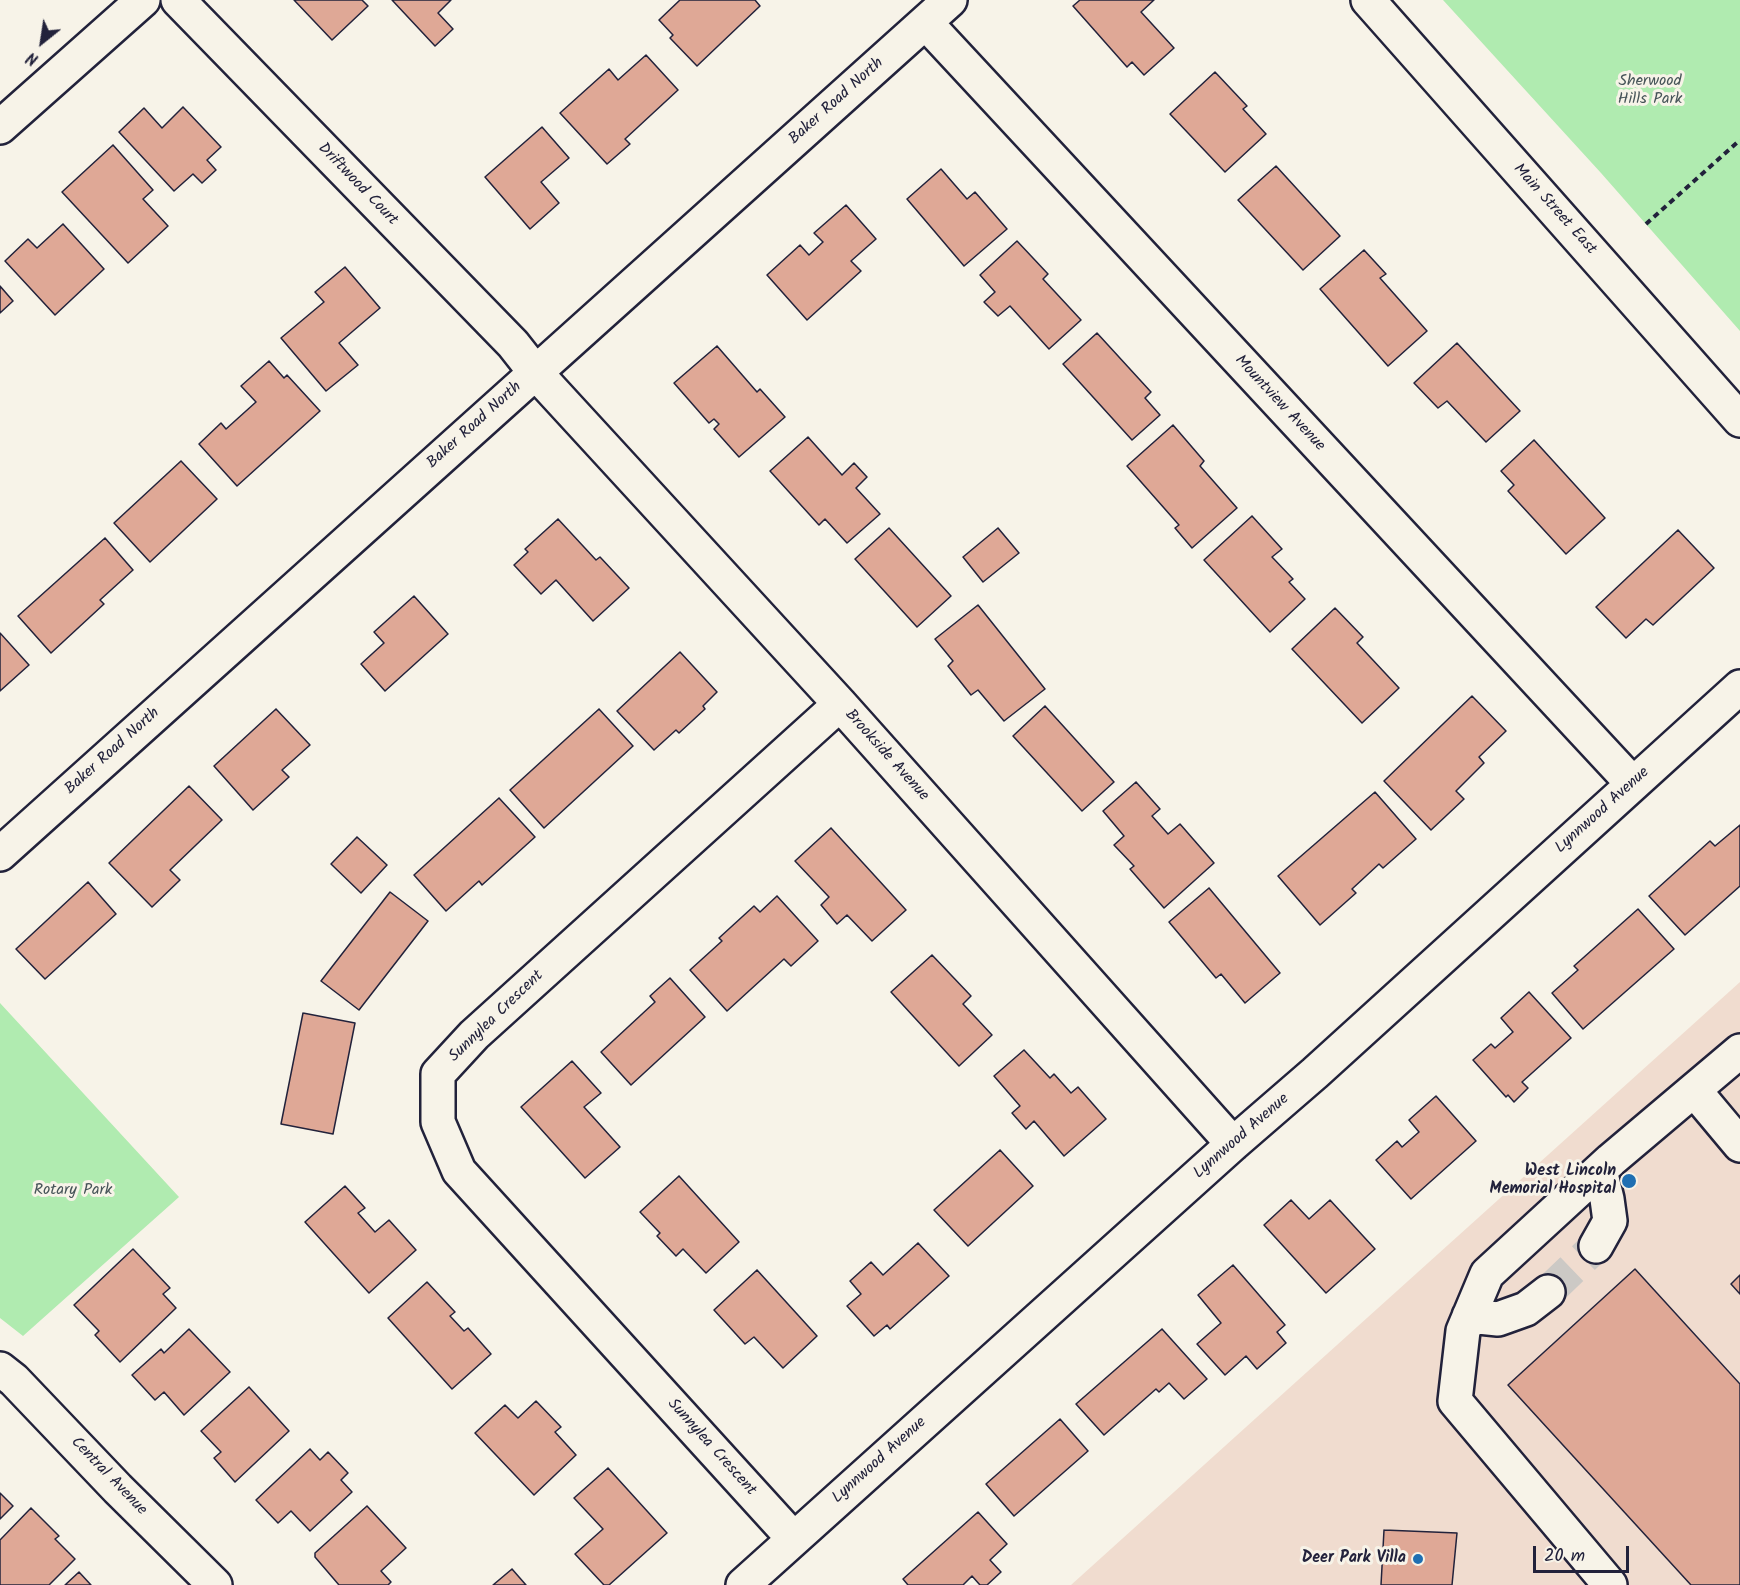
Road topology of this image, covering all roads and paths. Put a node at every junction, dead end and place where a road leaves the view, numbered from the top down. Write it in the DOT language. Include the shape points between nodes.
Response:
graph roads {
  1 [pos="143,0"];
  2 [pos="178,0"];
  3 [pos="950,0"];
  4 [pos="1368,0"];
  5 [pos="926,23"];
  6 [pos="0,127"];
  7 [pos="1740,140"];
  8 [pos="1646,224"];
  9 [pos="535,372"];
  10 [pos="1740,420"];
  11 [pos="1740,687"];
  12 [pos="840,704"];
  13 [pos="1633,784"];
  14 [pos="0,854"];
  15 [pos="1740,1051"];
  16 [pos="1694,1090"];
  17 [pos="1233,1144"];
  18 [pos="1740,1145"];
  19 [pos="1600,1170"];
  20 [pos="1596,1246"];
  21 [pos="1548,1292"];
  22 [pos="1469,1316"];
  23 [pos="0,1369"];
  24 [pos="793,1538"];
  25 [pos="215,1585"];
  26 [pos="742,1585"];
  27 [pos="1610,1585"];
  1 -- 6 [label="street"];
  2 -- 9 [label="street, Driftwood Court" via="513,344"];
  3 -- 5 [label="street, Baker Road North"];
  4 -- 10 [label="street, Main Street East"];
  5 -- 9 [label="street, Baker Road North"];
  5 -- 13 [label="street, Mountview Avenue"];
  7 -- 8 [label="path"];
  9 -- 12 [label="street, Brookside Avenue"];
  9 -- 14 [label="street, Baker Road North"];
  11 -- 13 [label="street, Lynnwood Avenue"];
  12 -- 17 [label="street, Brookside Avenue"];
  12 -- 24 [label="street, Sunnylea Crescent" via="474,1035 438,1074 438,1122 459,1172"];
  13 -- 17 [label="street, Lynnwood Avenue"];
  15 -- 16 [label="street"];
  16 -- 18 [label="street"];
  16 -- 19 [label="street"];
  17 -- 24 [label="street, Lynnwood Avenue"];
  19 -- 20 [label="street" via="1610,1221"];
  19 -- 22 [label="street" via="1487,1274"];
  21 -- 22 [label="street" via="1526,1309 1498,1319"];
  22 -- 27 [label="street" via="1462,1331 1455,1401"];
  23 -- 25 [label="street, Central Avenue"];
  24 -- 26 [label="street, Lynnwood Avenue"];
}
